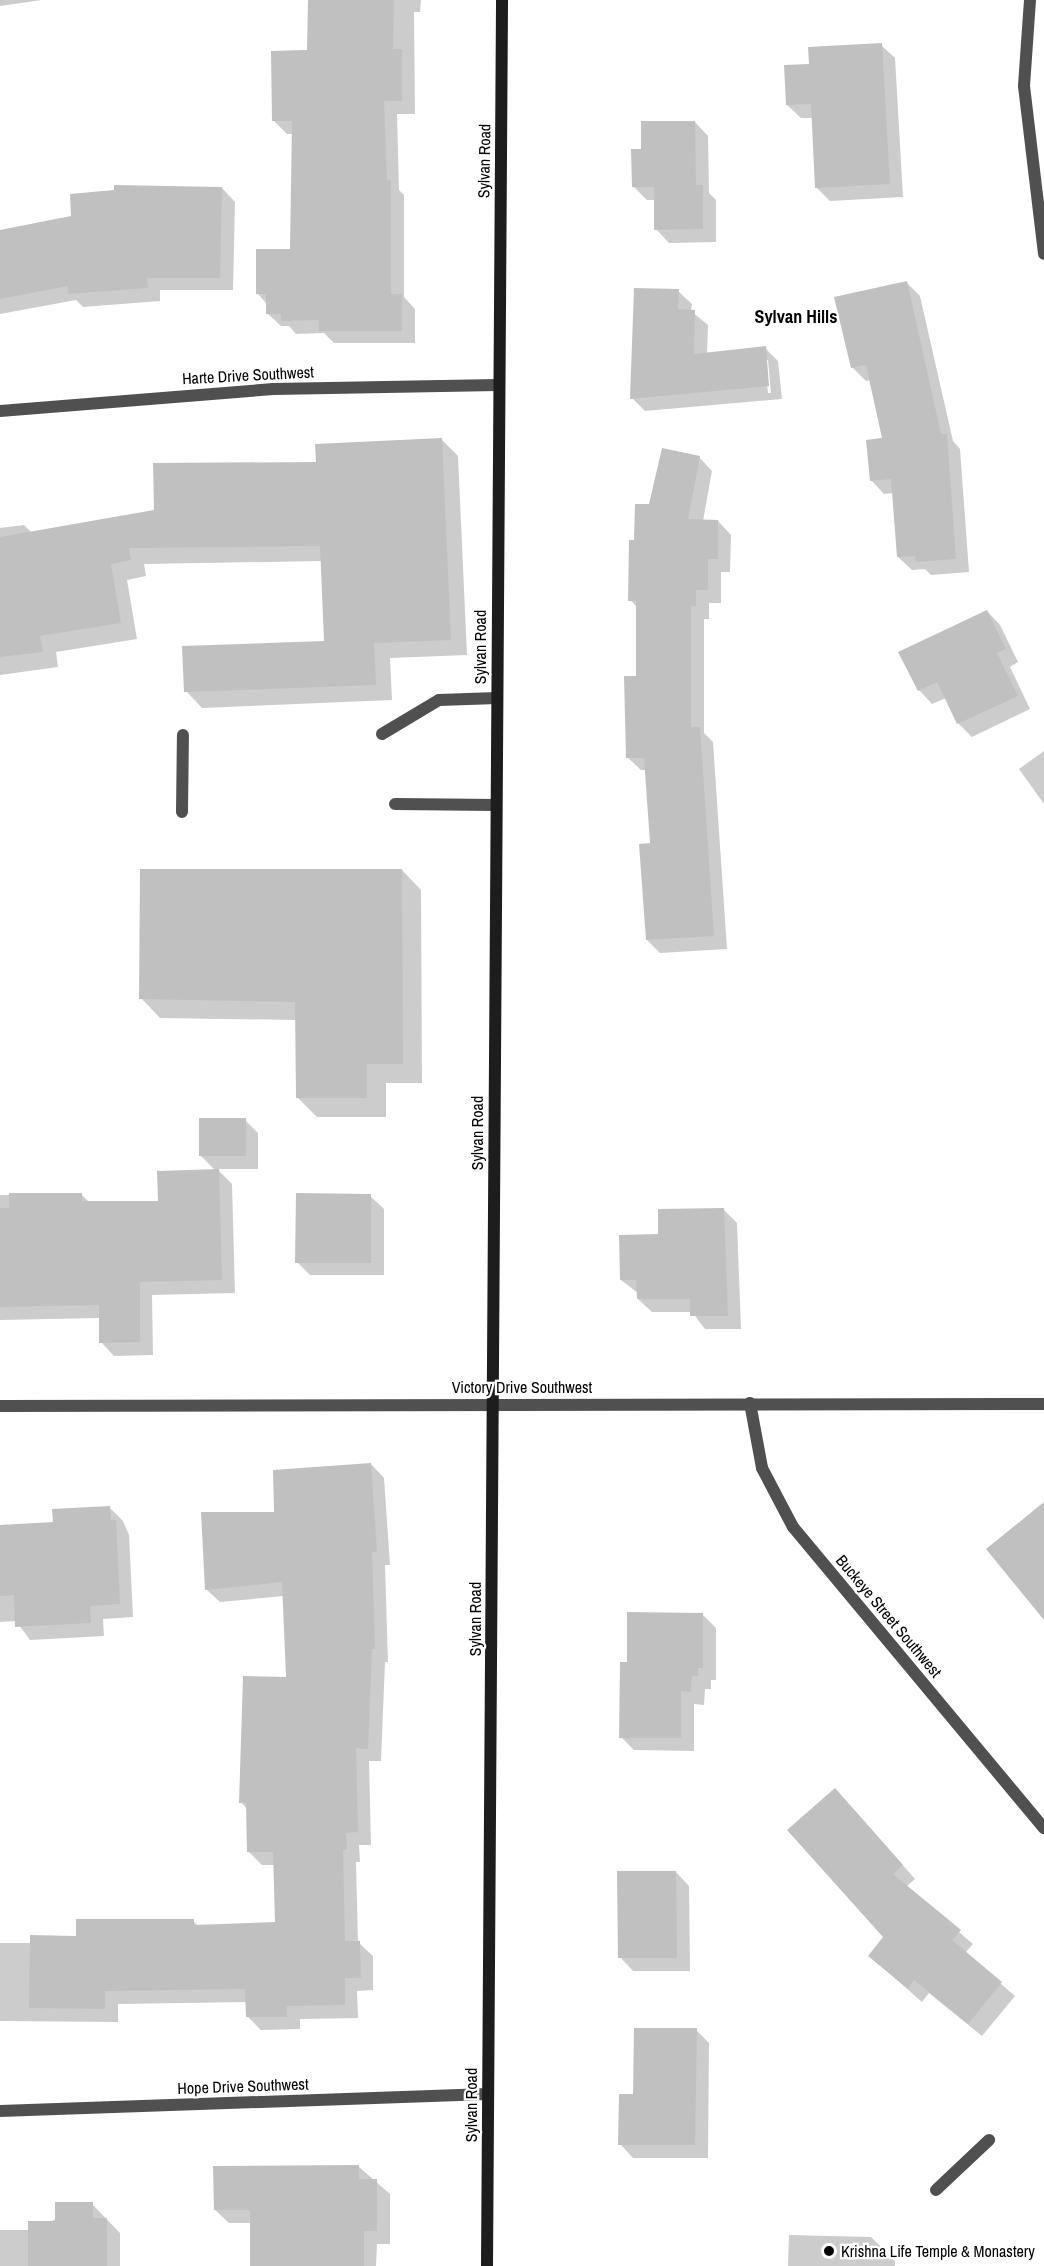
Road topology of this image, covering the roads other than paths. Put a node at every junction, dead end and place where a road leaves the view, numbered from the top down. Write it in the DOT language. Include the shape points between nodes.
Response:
graph roads {
  1 [pos="502,0"];
  2 [pos="1030,0"];
  3 [pos="1044,254"];
  4 [pos="498,385"];
  5 [pos="0,411"];
  6 [pos="497,698"];
  7 [pos="382,734"];
  8 [pos="183,735"];
  9 [pos="395,804"];
  10 [pos="496,805"];
  11 [pos="182,812"];
  12 [pos="750,1402"];
  13 [pos="492,1404"];
  14 [pos="1044,1404"];
  15 [pos="0,1406"];
  16 [pos="1044,1828"];
  17 [pos="488,2094"];
  18 [pos="0,2111"];
  19 [pos="990,2140"];
  20 [pos="936,2190"];
  21 [pos="487,2266"];
  1 -- 4 [label="main road, Sylvan Road"];
  2 -- 3 [label="street" via="1024,86"];
  4 -- 5 [label="street, Harte Drive Southwest" via="273,389"];
  4 -- 6 [label="main road, Sylvan Road"];
  6 -- 7 [label="street" via="439,700"];
  6 -- 10 [label="main road, Sylvan Road"];
  8 -- 11 [label="street"];
  9 -- 10 [label="street"];
  10 -- 13 [label="main road, Sylvan Road"];
  12 -- 13 [label="street, Victory Drive Southwest"];
  12 -- 14 [label="street, Victory Drive Southwest"];
  12 -- 16 [label="street, Buckeye Street Southwest" via="762,1468 793,1527"];
  13 -- 15 [label="street, Victory Drive Southwest"];
  13 -- 17 [label="main road, Sylvan Road"];
  17 -- 18 [label="street, Hope Drive Southwest"];
  17 -- 21 [label="main road, Sylvan Road"];
  19 -- 20 [label="street"];
}
